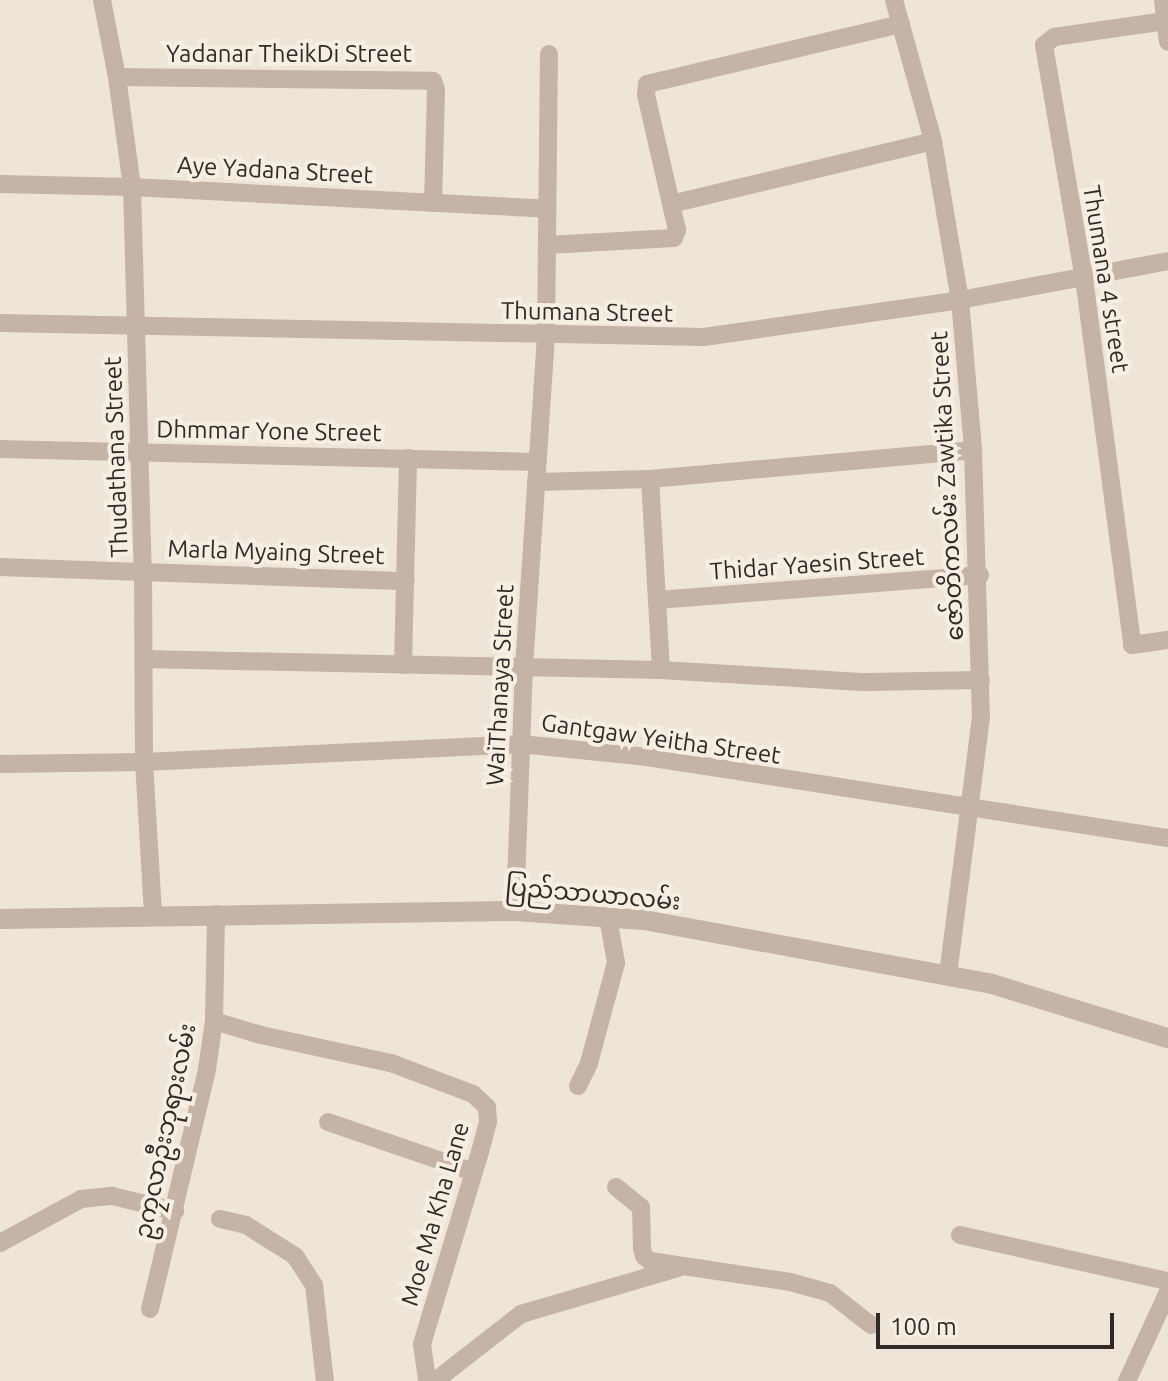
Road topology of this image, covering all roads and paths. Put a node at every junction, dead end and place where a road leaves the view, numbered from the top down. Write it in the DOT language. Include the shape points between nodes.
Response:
graph roads {
  1 [pos="102,0"];
  2 [pos="1163,0"];
  3 [pos="901,1"];
  4 [pos="1165,21"];
  5 [pos="901,24"];
  6 [pos="1168,42"];
  7 [pos="549,54"];
  8 [pos="117,77"];
  9 [pos="933,141"];
  10 [pos="0,184"];
  11 [pos="132,187"];
  12 [pos="433,203"];
  13 [pos="671,204"];
  14 [pos="547,209"];
  15 [pos="547,245"];
  16 [pos="1168,261"];
  17 [pos="1084,278"];
  18 [pos="960,300"];
  19 [pos="0,323"];
  20 [pos="136,323"];
  21 [pos="546,336"];
  22 [pos="0,449"];
  23 [pos="973,450"];
  24 [pos="138,452"];
  25 [pos="408,458"];
  26 [pos="537,462"];
  27 [pos="650,479"];
  28 [pos="536,482"];
  29 [pos="0,567"];
  30 [pos="143,572"];
  31 [pos="980,575"];
  32 [pos="406,581"];
  33 [pos="657,600"];
  34 [pos="1168,640"];
  35 [pos="144,659"];
  36 [pos="403,665"];
  37 [pos="524,667"];
  38 [pos="661,670"];
  39 [pos="981,680"];
  40 [pos="521,744"];
  41 [pos="144,762"];
  42 [pos="0,764"];
  43 [pos="971,810"];
  44 [pos="1168,838"];
  45 [pos="515,911"];
  46 [pos="216,914"];
  47 [pos="153,915"];
  48 [pos="608,917"];
  49 [pos="0,919"];
  50 [pos="948,975"];
  51 [pos="214,1021"];
  52 [pos="1168,1038"];
  53 [pos="578,1086"];
  54 [pos="328,1122"];
  55 [pos="473,1172"];
  56 [pos="616,1187"];
  57 [pos="175,1211"];
  58 [pos="220,1219"];
  59 [pos="960,1235"];
  60 [pos="0,1243"];
  61 [pos="680,1267"];
  62 [pos="1168,1281"];
  63 [pos="1168,1292"];
  64 [pos="150,1309"];
  65 [pos="871,1325"];
  66 [pos="325,1381"];
  67 [pos="427,1381"];
  68 [pos="435,1381"];
  69 [pos="1127,1381"];
  1 -- 8 [label="street, Thudathana Street"];
  2 -- 4 [label="street"];
  3 -- 5 [label="street, ဇော်တိကလမ်း Zawtika Street"];
  4 -- 6 [label="street"];
  4 -- 17 [label="street, Thumana 4 street" via="1054,37 1044,45"];
  5 -- 9 [label="street, ဇော်တိကလမ်း Zawtika Street"];
  5 -- 13 [label="street" via="647,84"];
  7 -- 14 [label="street, WaiThanaya Street"];
  8 -- 11 [label="street, Thudathana Street"];
  8 -- 12 [label="street, Yadanar TheikDi Street" via="433,81"];
  9 -- 13 [label="street"];
  9 -- 18 [label="street, ဇော်တိကလမ်း Zawtika Street"];
  10 -- 11 [label="street, Aye Yadana Street"];
  11 -- 12 [label="street, Aye Yadana Street"];
  11 -- 20 [label="street, Thudathana Street"];
  12 -- 14 [label="street, Aye Yadana Street"];
  13 -- 15 [label="street" via="674,238"];
  14 -- 15 [label="street, WaiThanaya Street"];
  15 -- 21 [label="street, WaiThanaya Street"];
  16 -- 17 [label="street, Thumana Street"];
  17 -- 18 [label="street, Thumana Street"];
  17 -- 34 [label="street, Thumana 4 street" via="1132,645"];
  18 -- 21 [label="street, Thumana Street" via="704,337"];
  18 -- 23 [label="street, ဇော်တိကလမ်း Zawtika Street"];
  19 -- 20 [label="street, Thumana Street"];
  20 -- 21 [label="street, Thumana Street"];
  20 -- 24 [label="street, Thudathana Street"];
  21 -- 26 [label="street, WaiThanaya Street"];
  22 -- 24 [label="street, Dhmmar Yone Street"];
  23 -- 27 [label="street"];
  23 -- 31 [label="street, ဇော်တိကလမ်း Zawtika Street"];
  24 -- 25 [label="street, Dhmmar Yone Street"];
  24 -- 30 [label="street, Thudathana Street"];
  25 -- 26 [label="street, Dhmmar Yone Street"];
  25 -- 32 [label="street"];
  26 -- 28 [label="street, WaiThanaya Street"];
  27 -- 28 [label="street"];
  27 -- 33 [label="street"];
  28 -- 37 [label="street, WaiThanaya Street"];
  29 -- 30 [label="street, Marla Myaing Street"];
  30 -- 32 [label="street, Marla Myaing Street"];
  30 -- 35 [label="street, Thudathana Street"];
  31 -- 33 [label="street, Thidar Yaesin Street"];
  31 -- 39 [label="street, ဇော်တိကလမ်း Zawtika Street"];
  32 -- 36 [label="street"];
  33 -- 38 [label="street"];
  35 -- 36 [label="street"];
  35 -- 41 [label="street, Thudathana Street"];
  36 -- 37 [label="street"];
  37 -- 38 [label="street"];
  37 -- 40 [label="street, WaiThanaya Street"];
  38 -- 39 [label="street" via="852,682"];
  39 -- 43 [label="street, ဇော်တိကလမ်း Zawtika Street"];
  40 -- 41 [label="street, Gantgaw Yeitha Street"];
  40 -- 43 [label="street, Gantgaw Yeitha Street" via="647,757"];
  40 -- 45 [label="street, WaiThanaya Street"];
  41 -- 42 [label="street, Gantgaw Yeitha Street"];
  41 -- 47 [label="street, Thudathana Street"];
  43 -- 44 [label="street, Gantgaw Yeitha Street"];
  43 -- 50 [label="street, ဇော်တိကလမ်း Zawtika Street"];
  45 -- 46 [label="street, ပြည်သာယာလမ်း"];
  45 -- 48 [label="street, ပြည်သာယာလမ်း"];
  46 -- 47 [label="street, ပြည်သာယာလမ်း"];
  46 -- 51 [label="street, ဥကၠလာဦးဘုရားလမ်း"];
  47 -- 49 [label="street, ပြည်သာယာလမ်း"];
  48 -- 50 [label="street, ပြည်သာယာလမ်း"];
  48 -- 53 [label="street" via="616,963"];
  50 -- 52 [label="street, ပြည်သာယာလမ်း"];
  51 -- 55 [label="street, Moe Ma Kha Lane" via="391,1063 473,1094 487,1107 488,1122"];
  51 -- 57 [label="street, ဥကၠလာဦးဘုရားလမ်း"];
  54 -- 55 [label="street"];
  55 -- 67 [label="street, Moe Ma Kha Lane" via="422,1344"];
  56 -- 61 [label="street" via="641,1207 644,1256"];
  57 -- 60 [label="street" via="112,1196 81,1199"];
  57 -- 64 [label="street, ဥကၠလာဦးဘုရားလမ်း"];
  58 -- 66 [label="street" via="246,1225 295,1256 314,1285"];
  59 -- 62 [label="street"];
  61 -- 65 [label="street" via="790,1282 830,1293"];
  61 -- 68 [label="street" via="521,1314"];
  63 -- 69 [label="street"];
}
